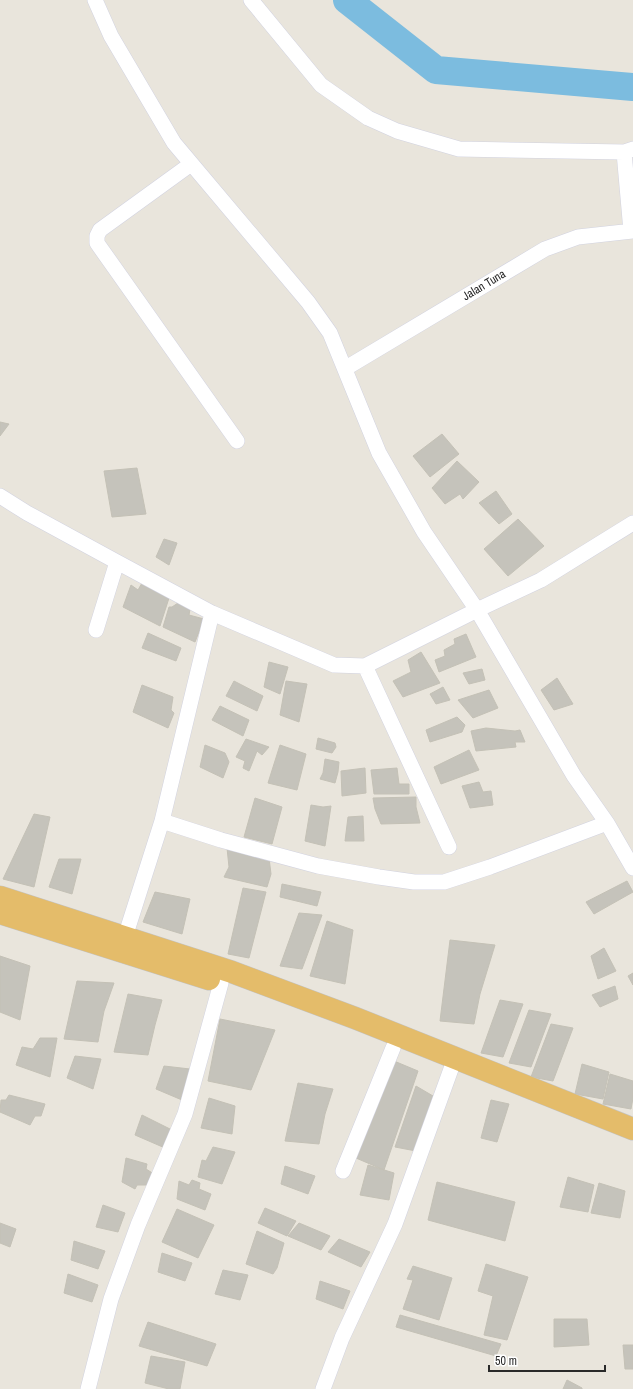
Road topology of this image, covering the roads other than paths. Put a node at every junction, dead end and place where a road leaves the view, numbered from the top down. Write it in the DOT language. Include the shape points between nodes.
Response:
graph roads {
  1 [pos="96,0"];
  2 [pos="250,0"];
  3 [pos="628,151"];
  4 [pos="191,164"];
  5 [pos="632,231"];
  6 [pos="346,368"];
  7 [pos="237,441"];
  8 [pos="0,496"];
  9 [pos="633,524"];
  10 [pos="117,562"];
  11 [pos="477,610"];
  12 [pos="212,613"];
  13 [pos="96,630"];
  14 [pos="365,666"];
  15 [pos="162,821"];
  16 [pos="607,823"];
  17 [pos="449,847"];
  18 [pos="633,868"];
  19 [pos="0,897"];
  20 [pos="0,913"];
  21 [pos="125,937"];
  22 [pos="222,983"];
  23 [pos="393,1048"];
  24 [pos="452,1064"];
  25 [pos="633,1129"];
  26 [pos="633,1144"];
  27 [pos="343,1171"];
  28 [pos="88,1389"];
  29 [pos="323,1389"];
  1 -- 4 [label="street" via="111,36 174,144"];
  2 -- 3 [label="street" via="321,85 368,118 397,131 459,149"];
  3 -- 5 [label="street"];
  4 -- 6 [label="street" via="308,302 330,333"];
  4 -- 7 [label="street" via="100,230 97,243"];
  5 -- 6 [label="street, Jalan Tuna" via="578,237 545,249"];
  6 -- 11 [label="street" via="379,453 424,532"];
  8 -- 10 [label="street"];
  9 -- 11 [label="street" via="541,580"];
  10 -- 12 [label="street"];
  10 -- 13 [label="street"];
  11 -- 14 [label="street"];
  11 -- 16 [label="street" via="574,776"];
  12 -- 14 [label="street" via="334,665"];
  12 -- 15 [label="street"];
  14 -- 17 [label="street"];
  15 -- 16 [label="street" via="318,866 414,882 444,882"];
  15 -- 21 [label="street"];
  16 -- 18 [label="street"];
  19 -- 21 [label="highway"];
  20 -- 22 [label="highway"];
  21 -- 24 [label="highway" via="232,972 355,1018"];
  22 -- 23 [label="highway"];
  22 -- 28 [label="street" via="185,1114 138,1225 111,1299"];
  23 -- 24 [label="highway"];
  23 -- 27 [label="street"];
  24 -- 25 [label="highway"];
  24 -- 26 [label="highway"];
  24 -- 29 [label="street" via="394,1224 342,1338"];
}
